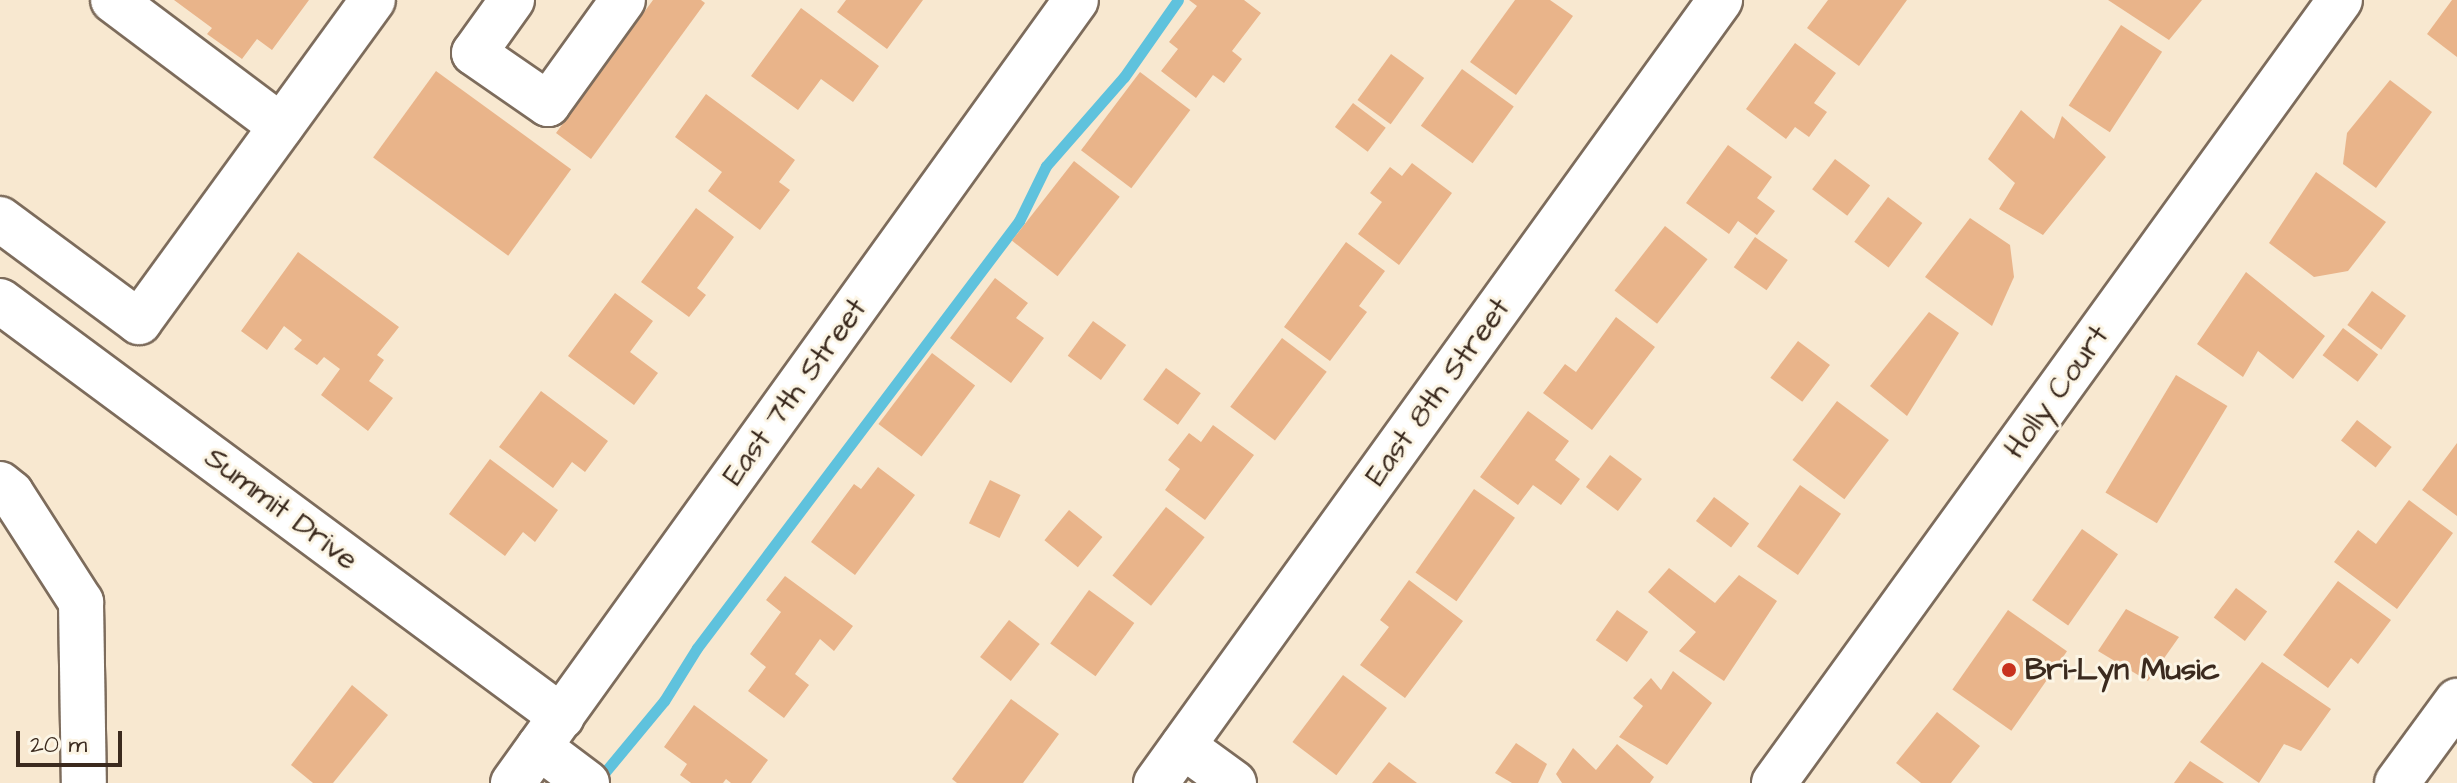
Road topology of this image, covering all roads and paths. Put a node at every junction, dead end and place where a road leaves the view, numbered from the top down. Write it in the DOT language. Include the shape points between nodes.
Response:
graph roads {
  1 [pos="113,0"];
  2 [pos="373,0"];
  3 [pos="512,0"];
  4 [pos="623,0"];
  5 [pos="1076,0"];
  6 [pos="1720,0"];
  7 [pos="2340,0"];
  8 [pos="281,126"];
  9 [pos="0,219"];
  10 [pos="0,301"];
  11 [pos="139,322"];
  12 [pos="101,376"];
  13 [pos="0,484"];
  14 [pos="2457,701"];
  15 [pos="550,732"];
  16 [pos="1183,746"];
  17 [pos="84,783"];
  18 [pos="513,783"];
  19 [pos="587,783"];
  20 [pos="1156,783"];
  21 [pos="1234,783"];
  22 [pos="1774,783"];
  23 [pos="2397,783"];
  1 -- 8 [label="street"];
  2 -- 8 [label="street"];
  3 -- 4 [label="street" via="474,53 548,104"];
  5 -- 15 [label="street, East 7th Street"];
  6 -- 16 [label="street, East 8th Street"];
  7 -- 22 [label="street, Holly Court"];
  8 -- 11 [label="street"];
  9 -- 11 [label="street"];
  10 -- 12 [label="street, Summit Drive"];
  11 -- 12 [label="street"];
  12 -- 15 [label="street, Summit Drive"];
  13 -- 17 [label="street" via="81,602"];
  14 -- 23 [label="street"];
  15 -- 18 [label="street, East 7th Street"];
  15 -- 19 [label="street, Summit Drive"];
  16 -- 20 [label="street, East 8th Street"];
  16 -- 21 [label="street"];
}
